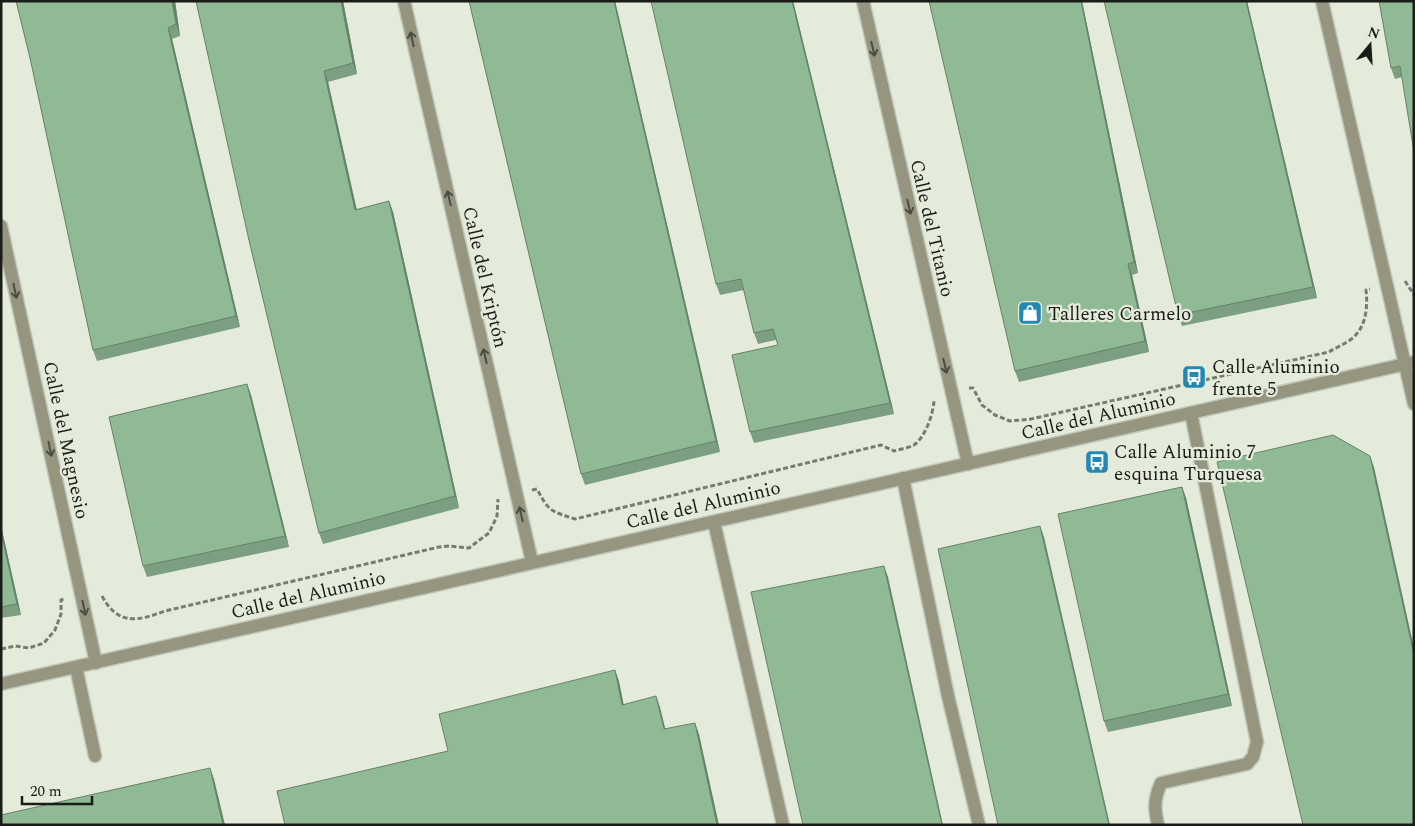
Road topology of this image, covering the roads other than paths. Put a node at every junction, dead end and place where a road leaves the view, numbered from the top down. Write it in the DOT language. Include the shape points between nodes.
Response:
graph roads {
  1 [pos="404,1"];
  2 [pos="863,1"];
  3 [pos="1322,1"];
  4 [pos="1,226"];
  5 [pos="1409,363"];
  6 [pos="1414,404"];
  7 [pos="1191,413"];
  8 [pos="968,464"];
  9 [pos="903,478"];
  10 [pos="714,522"];
  11 [pos="532,562"];
  12 [pos="96,663"];
  13 [pos="76,667"];
  14 [pos="1,684"];
  15 [pos="95,756"];
  16 [pos="784,825"];
  17 [pos="979,825"];
  18 [pos="1158,825"];
  11 -- 1 [label="street, Calle del Kriptón, one-way"];
  2 -- 8 [label="street, Calle del Titanio, one-way"];
  3 -- 5 [label="street"];
  4 -- 12 [label="street, Calle del Magnesio, one-way"];
  5 -- 6 [label="street"];
  5 -- 7 [label="street, Calle del Aluminio"];
  7 -- 8 [label="street, Calle del Aluminio"];
  7 -- 18 [label="street" via="1257,742 1253,757 1247,764 1161,783 1154,808"];
  8 -- 9 [label="street, Calle del Aluminio"];
  9 -- 10 [label="street, Calle del Aluminio"];
  9 -- 17 [label="street" via="948,696"];
  10 -- 11 [label="street, Calle del Aluminio"];
  10 -- 16 [label="street"];
  11 -- 12 [label="street, Calle del Aluminio"];
  12 -- 13 [label="street, Calle del Aluminio"];
  13 -- 14 [label="street, Calle del Aluminio"];
  13 -- 15 [label="street"];
}
